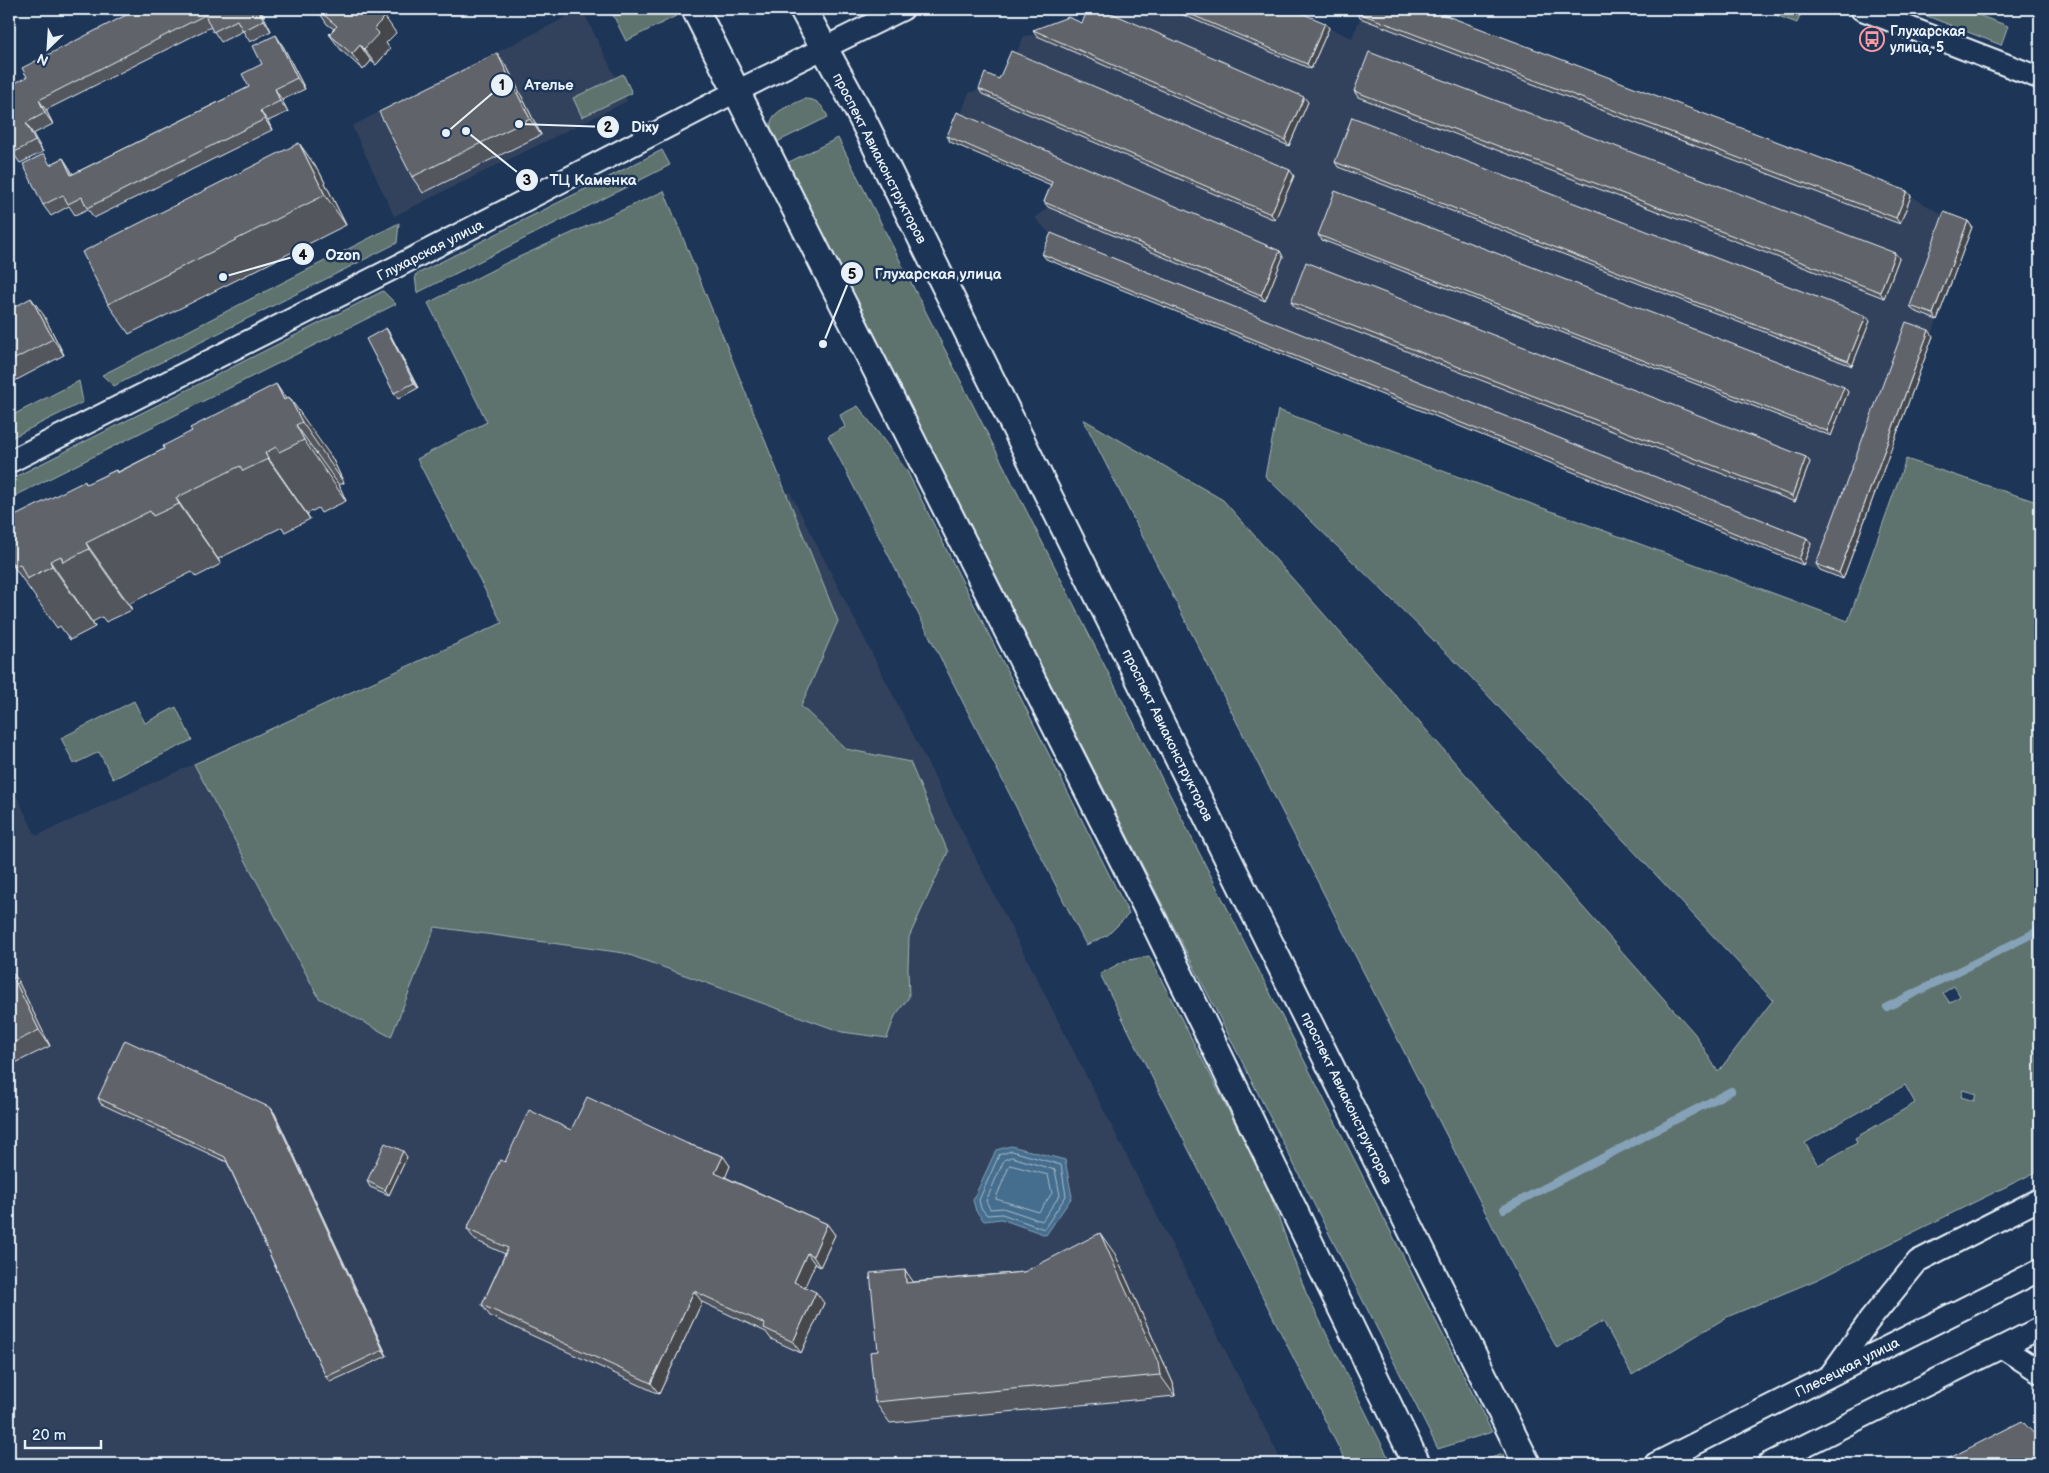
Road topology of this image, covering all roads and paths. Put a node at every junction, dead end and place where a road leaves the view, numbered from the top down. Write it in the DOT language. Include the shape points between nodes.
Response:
graph roads {
  1 [pos="695,9"];
  2 [pos="803,9"];
  3 [pos="903,9"];
  4 [pos="1861,9"];
  5 [pos="824,49"];
  6 [pos="2040,78"];
  7 [pos="737,91"];
  8 [pos="9,462"];
  9 [pos="2040,1199"];
  10 [pos="2040,1270"];
  11 [pos="2040,1328"];
  12 [pos="2003,1348"];
  13 [pos="2040,1372"];
  14 [pos="1830,1376"];
  15 [pos="1417,1464"];
  16 [pos="1527,1464"];
  17 [pos="1655,1464"];
  18 [pos="1768,1464"];
  1 -- 7 [label="street"];
  2 -- 5 [label="street, проспект Авиаконструкторов"];
  3 -- 5 [label="street, Глухарская улица"];
  4 -- 6 [label="street"];
  5 -- 7 [label="street, Глухарская улица"];
  5 -- 16 [label="street, проспект Авиаконструкторов" via="860,114"];
  7 -- 8 [label="street, Глухарская улица"];
  7 -- 15 [label="street" via="1158,930"];
  9 -- 14 [label="street" via="1918,1261"];
  10 -- 14 [label="street, Плесецкая улица"];
  11 -- 12 [label="street"];
  12 -- 13 [label="street"];
  12 -- 18 [label="street"];
  14 -- 17 [label="street, Плесецкая улица"];
}
